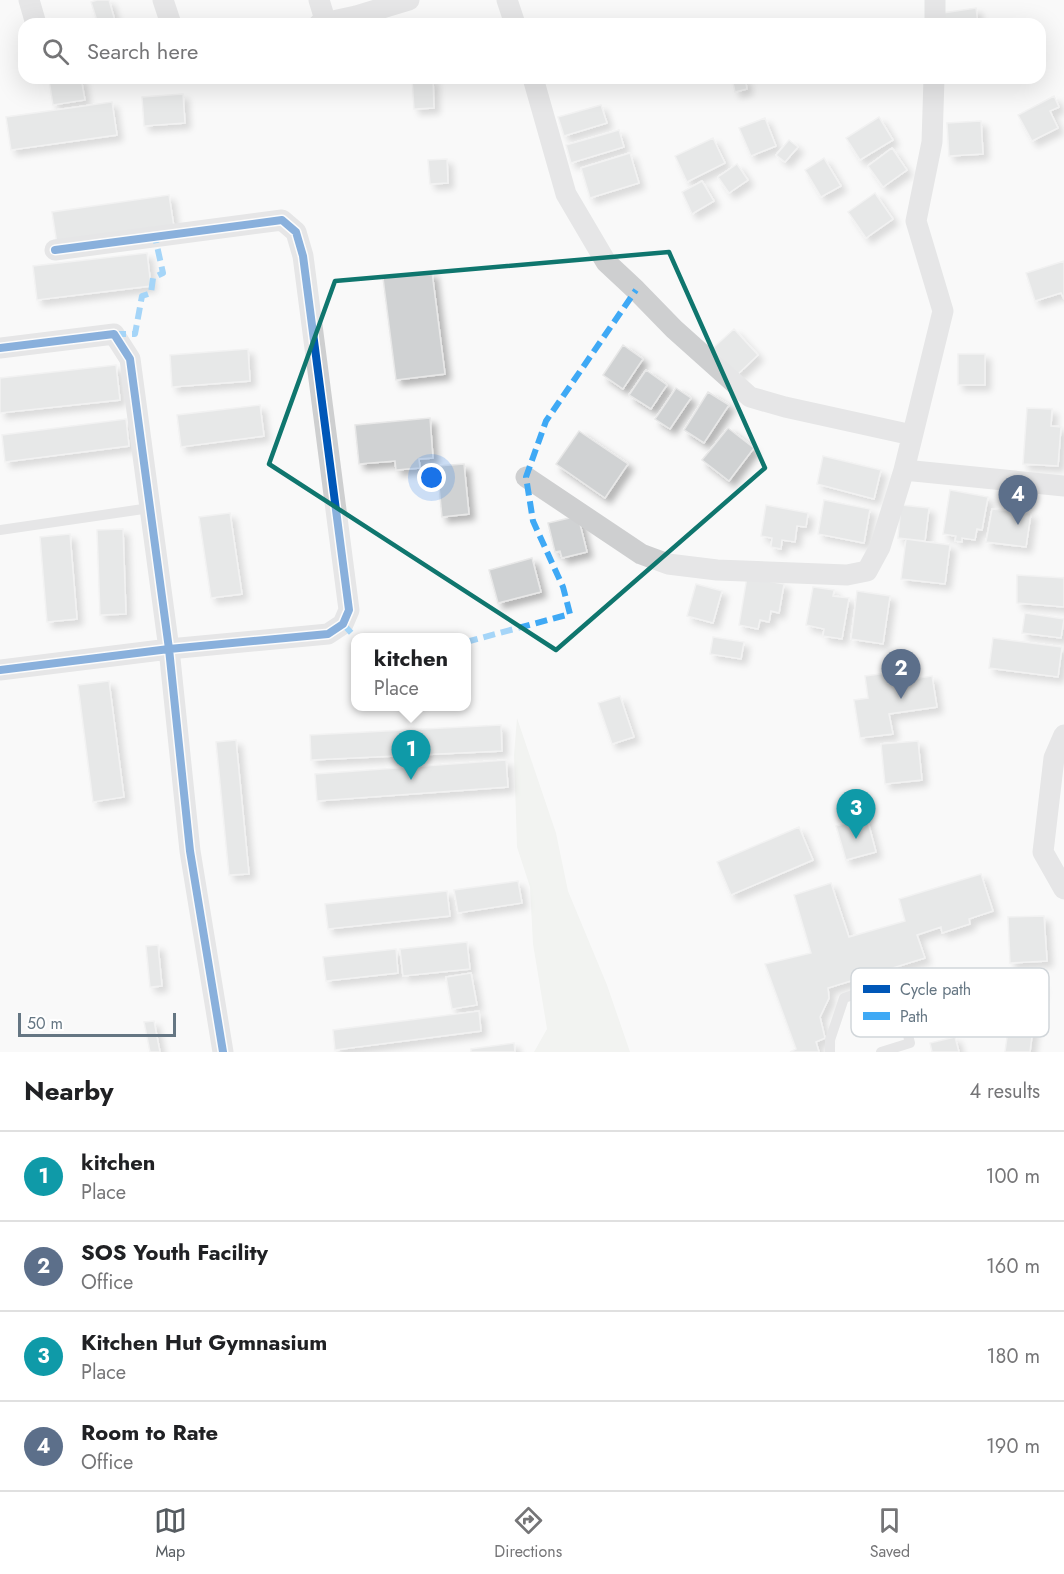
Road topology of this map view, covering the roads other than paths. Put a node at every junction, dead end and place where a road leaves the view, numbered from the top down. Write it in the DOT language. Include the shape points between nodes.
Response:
graph roads {
  1 [pos="29,0"];
  2 [pos="163,0"];
  3 [pos="319,0"];
  4 [pos="409,0"];
  5 [pos="507,0"];
  6 [pos="935,0"];
  7 [pos="34,18"];
  8 [pos="169,18"];
  9 [pos="322,18"];
  10 [pos="347,18"];
  11 [pos="513,18"];
  12 [pos="935,18"];
  13 [pos="535,84"];
  14 [pos="934,84"];
  15 [pos="56,250"];
  16 [pos="0,348"];
  17 [pos="912,435"];
  18 [pos="904,470"];
  19 [pos="526,477"];
  20 [pos="1064,486"];
  21 [pos="150,508"];
  22 [pos="0,530"];
  23 [pos="169,649"];
  24 [pos="0,670"];
  25 [pos="1064,735"];
  26 [pos="1064,889"];
  27 [pos="851,996"];
  28 [pos="908,1037"];
  29 [pos="223,1052"];
  30 [pos="830,1052"];
  31 [pos="881,1052"];
  1 -- 7 [label="street"];
  2 -- 8 [label="street"];
  3 -- 9 [label="street"];
  4 -- 10 [label="street"];
  5 -- 11 [label="street"];
  6 -- 12 [label="street"];
  13 -- 17 [label="street" via="566,194 606,262 674,329 750,397"];
  14 -- 17 [label="street" via="932,142 916,222 944,311"];
  15 -- 23 [label="street" via="282,219 296,232 303,256 349,610 343,624 328,634"];
  16 -- 21 [label="street" via="114,334 130,359"];
  17 -- 18 [label="street"];
  18 -- 19 [label="street" via="880,547 867,571 847,575 668,564 641,554"];
  18 -- 20 [label="street"];
  21 -- 22 [label="lane"];
  21 -- 23 [label="street"];
  23 -- 24 [label="street"];
  23 -- 29 [label="street" via="190,851"];
  25 -- 26 [label="street" via="1054,758 1043,852"];
  27 -- 30 [label="lane" via="844,998 830,1040"];
  28 -- 31 [label="lane" via="910,1043"];
}
